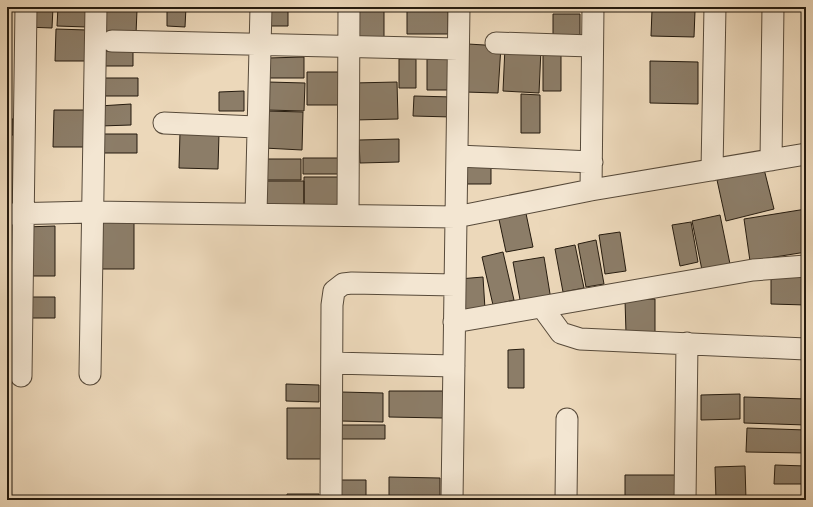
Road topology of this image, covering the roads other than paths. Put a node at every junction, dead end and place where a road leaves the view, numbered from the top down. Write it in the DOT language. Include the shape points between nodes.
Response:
graph roads {
  1 [pos="26,7"];
  2 [pos="96,7"];
  3 [pos="261,7"];
  4 [pos="349,7"];
  5 [pos="459,7"];
  6 [pos="593,7"];
  7 [pos="715,7"];
  8 [pos="773,7"];
  9 [pos="112,41"];
  10 [pos="496,43"];
  11 [pos="260,44"];
  12 [pos="349,46"];
  13 [pos="592,46"];
  14 [pos="458,49"];
  15 [pos="164,123"];
  16 [pos="258,126"];
  17 [pos="806,154"];
  18 [pos="457,156"];
  19 [pos="771,160"];
  20 [pos="592,162"];
  21 [pos="712,170"];
  22 [pos="592,190"];
  23 [pos="92,212"];
  24 [pos="15,214"];
  25 [pos="256,214"];
  26 [pos="348,215"];
  27 [pos="456,217"];
  28 [pos="806,266"];
  29 [pos="455,285"];
  30 [pos="542,307"];
  31 [pos="454,322"];
  32 [pos="687,343"];
  33 [pos="806,349"];
  34 [pos="332,363"];
  35 [pos="454,366"];
  36 [pos="90,374"];
  37 [pos="21,376"];
  38 [pos="567,419"];
  39 [pos="331,500"];
  40 [pos="452,500"];
  41 [pos="566,500"];
  42 [pos="685,500"];
  1 -- 24 [label="street"];
  2 -- 23 [label="street"];
  3 -- 11 [label="street"];
  4 -- 12 [label="street"];
  5 -- 14 [label="street"];
  6 -- 13 [label="street"];
  7 -- 21 [label="street"];
  8 -- 19 [label="street"];
  9 -- 11 [label="street"];
  10 -- 13 [label="street"];
  11 -- 12 [label="street"];
  11 -- 16 [label="street"];
  12 -- 14 [label="street"];
  12 -- 26 [label="street"];
  13 -- 20 [label="street"];
  14 -- 18 [label="street"];
  15 -- 16 [label="street"];
  16 -- 25 [label="street"];
  17 -- 19 [label="street"];
  18 -- 20 [label="street"];
  18 -- 27 [label="street"];
  19 -- 21 [label="street"];
  20 -- 22 [label="street"];
  21 -- 22 [label="street"];
  22 -- 27 [label="street"];
  23 -- 24 [label="street"];
  23 -- 25 [label="street"];
  23 -- 36 [label="street"];
  24 -- 37 [label="street"];
  25 -- 26 [label="street"];
  26 -- 27 [label="street"];
  27 -- 29 [label="street"];
  28 -- 30 [label="street" via="753,270"];
  29 -- 31 [label="street"];
  29 -- 34 [label="street" via="343,284 334,291 332,297"];
  30 -- 31 [label="street"];
  30 -- 32 [label="street" via="561,333 580,339"];
  31 -- 35 [label="street"];
  32 -- 33 [label="street"];
  32 -- 42 [label="street"];
  34 -- 35 [label="street"];
  34 -- 39 [label="street"];
  35 -- 40 [label="street"];
  38 -- 41 [label="street"];
}
